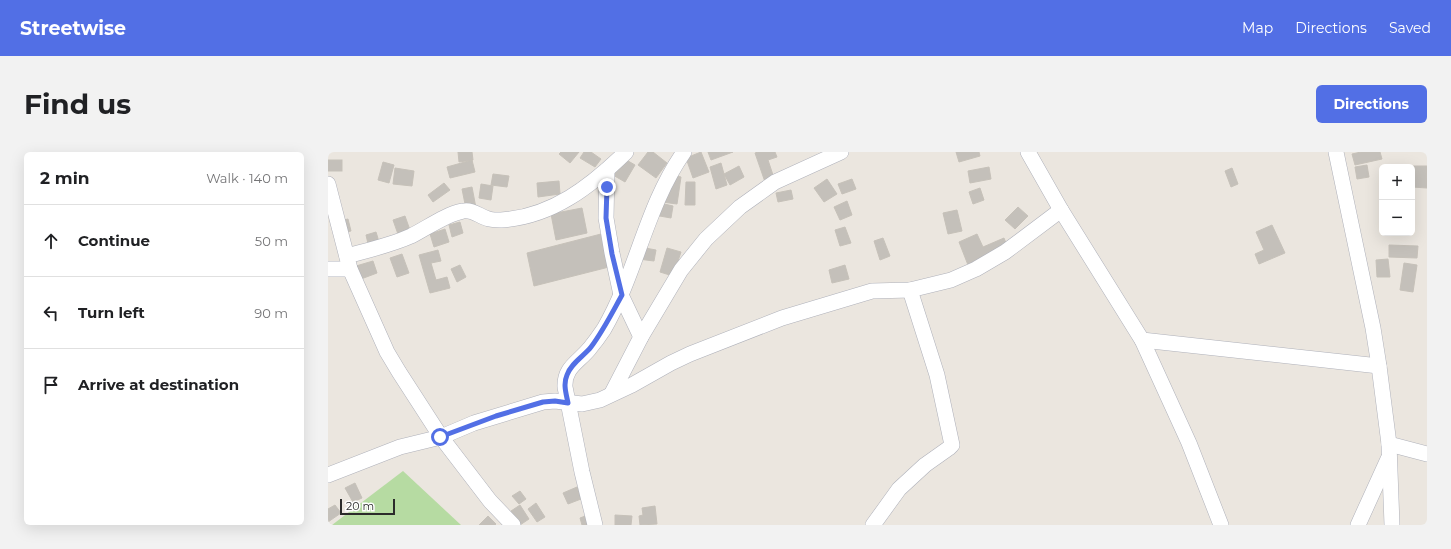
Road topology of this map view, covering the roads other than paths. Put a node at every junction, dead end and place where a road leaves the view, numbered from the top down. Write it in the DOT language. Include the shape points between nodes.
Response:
graph roads {
  1 [pos="626,152"];
  2 [pos="684,152"];
  3 [pos="840,152"];
  4 [pos="1028,152"];
  5 [pos="1336,152"];
  6 [pos="607,170"];
  7 [pos="328,184"];
  8 [pos="1061,210"];
  9 [pos="349,262"];
  10 [pos="328,269"];
  11 [pos="910,290"];
  12 [pos="622,295"];
  13 [pos="641,337"];
  14 [pos="1142,340"];
  15 [pos="1379,366"];
  16 [pos="612,394"];
  17 [pos="568,403"];
  18 [pos="440,437"];
  19 [pos="1390,450"];
  20 [pos="1427,454"];
  21 [pos="328,475"];
  22 [pos="513,525"];
  23 [pos="596,525"];
  24 [pos="873,525"];
  25 [pos="1221,525"];
  26 [pos="1358,525"];
  27 [pos="1392,525"];
  1 -- 6 [label="street"];
  2 -- 12 [label="street" via="662,189"];
  3 -- 13 [label="street" via="775,182 740,207 706,239 681,270"];
  4 -- 8 [label="street"];
  5 -- 15 [label="street"];
  6 -- 9 [label="street" via="562,202 539,213 523,218 489,220 465,211"];
  6 -- 12 [label="street" via="606,218"];
  7 -- 9 [label="street"];
  8 -- 11 [label="street" via="1004,252 976,269 951,280"];
  8 -- 14 [label="street"];
  9 -- 10 [label="street"];
  9 -- 18 [label="street" via="387,352"];
  11 -- 16 [label="street" via="872,291 782,318 690,354"];
  11 -- 24 [label="street" via="937,375 952,445 899,489"];
  12 -- 13 [label="street"];
  12 -- 17 [label="street" via="604,330 567,373 565,380"];
  13 -- 16 [label="street"];
  14 -- 15 [label="street"];
  14 -- 25 [label="street"];
  15 -- 19 [label="street"];
  16 -- 17 [label="street" via="589,403"];
  17 -- 18 [label="street" via="543,402 482,420"];
  17 -- 23 [label="street"];
  18 -- 21 [label="street" via="400,447"];
  18 -- 22 [label="street" via="490,501"];
  19 -- 20 [label="street"];
  19 -- 26 [label="street"];
  19 -- 27 [label="street"];
}
